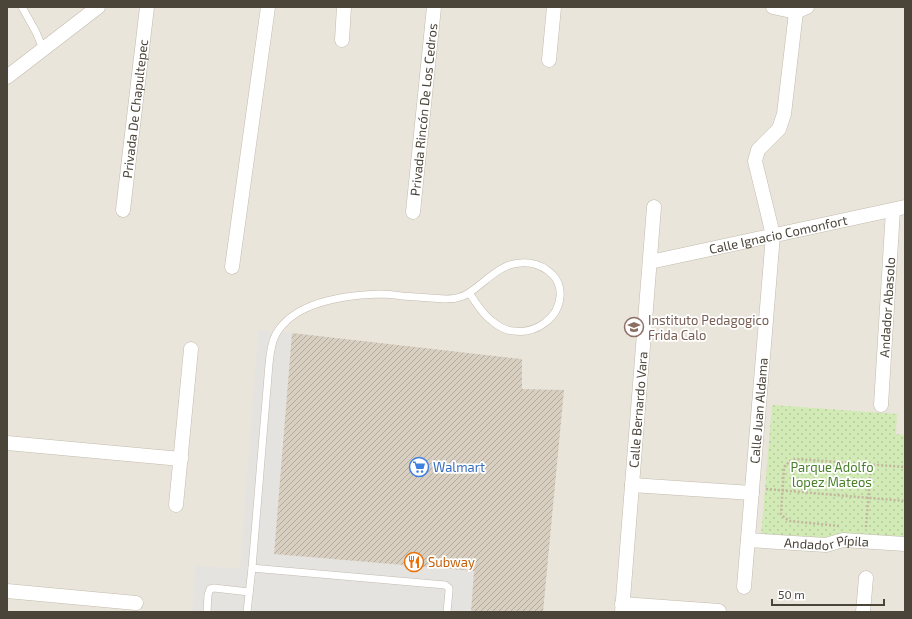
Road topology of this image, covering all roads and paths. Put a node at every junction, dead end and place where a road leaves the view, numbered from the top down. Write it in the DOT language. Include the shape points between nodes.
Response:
graph roads {
  1 [pos="22,7"];
  2 [pos="98,7"];
  3 [pos="147,7"];
  4 [pos="268,7"];
  5 [pos="344,7"];
  6 [pos="434,7"];
  7 [pos="554,7"];
  8 [pos="773,7"];
  9 [pos="801,9"];
  10 [pos="342,40"];
  11 [pos="43,49"];
  12 [pos="549,60"];
  13 [pos="7,77"];
  14 [pos="654,207"];
  15 [pos="899,208"];
  16 [pos="123,210"];
  17 [pos="413,212"];
  18 [pos="773,235"];
  19 [pos="650,262"];
  20 [pos="232,267"];
  21 [pos="469,293"];
  22 [pos="190,349"];
  23 [pos="881,405"];
  24 [pos="7,443"];
  25 [pos="180,459"];
  26 [pos="871,465"];
  27 [pos="905,467"];
  28 [pos="632,485"];
  29 [pos="782,490"];
  30 [pos="752,491"];
  31 [pos="868,498"];
  32 [pos="905,501"];
  33 [pos="176,505"];
  34 [pos="843,526"];
  35 [pos="866,528"];
  36 [pos="748,540"];
  37 [pos="905,544"];
  38 [pos="252,568"];
  39 [pos="866,578"];
  40 [pos="744,587"];
  41 [pos="7,592"];
  42 [pos="249,592"];
  43 [pos="136,603"];
  44 [pos="622,608"];
  45 [pos="720,611"];
  46 [pos="207,612"];
  47 [pos="247,612"];
  48 [pos="447,612"];
  49 [pos="863,612"];
  1 -- 11 [label="lane"];
  2 -- 11 [label="street"];
  3 -- 16 [label="street, Privada De Chapultepec"];
  4 -- 20 [label="street"];
  5 -- 10 [label="street"];
  6 -- 17 [label="street, Privada Rincón De Los Cedros"];
  7 -- 12 [label="street"];
  8 -- 9 [label="street"];
  9 -- 18 [label="street, Calle Juan Aldama" via="784,114 779,129 758,150 755,161"];
  11 -- 13 [label="street"];
  14 -- 19 [label="street, Calle Bernardo Vara"];
  15 -- 18 [label="street, Calle Ignacio Comonfort"];
  15 -- 23 [label="street, Andador Abasolo"];
  18 -- 19 [label="street, Calle Ignacio Comonfort"];
  18 -- 30 [label="street, Calle Juan Aldama"];
  19 -- 28 [label="street, Calle Bernardo Vara"];
  21 -- 21 [label="lane" via="491,321 513,331 523,331 534,329 554,314 560,304 561,292 557,279 541,266 515,263 500,269"];
  21 -- 38 [label="lane" via="453,299 382,294 353,296 302,309 282,326 275,335 269,364"];
  22 -- 25 [label="street"];
  24 -- 25 [label="street"];
  25 -- 33 [label="street"];
  26 -- 27 [label="path"];
  26 -- 29 [label="path" via="797,459 784,466"];
  26 -- 31 [label="path"];
  28 -- 30 [label="street"];
  28 -- 44 [label="street, Calle Bernardo Vara"];
  29 -- 30 [label="path"];
  29 -- 31 [label="path"];
  29 -- 34 [label="path" via="781,514 790,521"];
  30 -- 36 [label="street, Calle Juan Aldama"];
  31 -- 32 [label="path"];
  31 -- 35 [label="path"];
  36 -- 37 [label="street, Andador Pípila" via="826,545 843,540"];
  36 -- 40 [label="street, Calle Juan Aldama"];
  38 -- 42 [label="lane"];
  38 -- 48 [label="lane" via="445,585 449,588"];
  39 -- 49 [label="street"];
  41 -- 43 [label="street"];
  42 -- 46 [label="lane" via="210,589"];
  42 -- 47 [label="lane"];
  44 -- 45 [label="street"];
}
